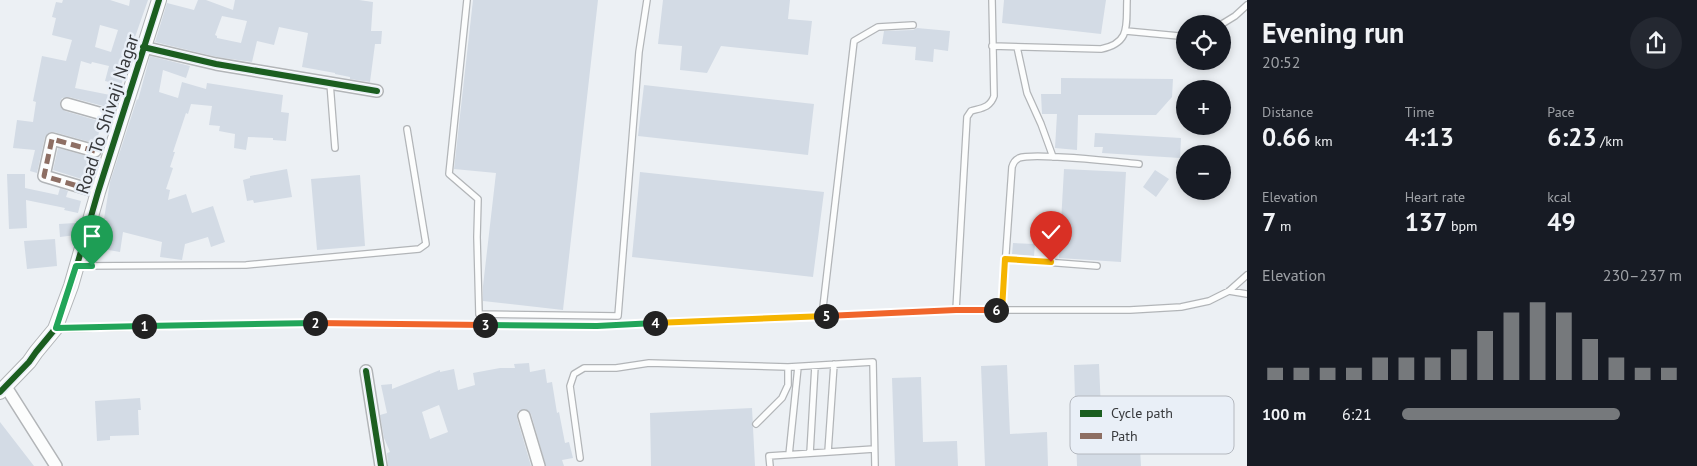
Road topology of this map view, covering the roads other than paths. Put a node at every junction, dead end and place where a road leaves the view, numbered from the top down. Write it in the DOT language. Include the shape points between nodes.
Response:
graph roads {
  1 [pos="159,0"];
  2 [pos="467,0"];
  3 [pos="647,0"];
  4 [pos="992,0"];
  5 [pos="1127,0"];
  6 [pos="1247,5"];
  7 [pos="1231,18"];
  8 [pos="913,25"];
  9 [pos="1126,31"];
  10 [pos="1176,36"];
  11 [pos="992,46"];
  12 [pos="1017,46"];
  13 [pos="144,47"];
  14 [pos="330,83"];
  15 [pos="377,91"];
  16 [pos="67,104"];
  17 [pos="120,119"];
  18 [pos="407,129"];
  19 [pos="335,148"];
  20 [pos="95,151"];
  21 [pos="1052,157"];
  22 [pos="1140,164"];
  23 [pos="98,192"];
  24 [pos="1005,259"];
  25 [pos="76,266"];
  26 [pos="1097,266"];
  27 [pos="1247,275"];
  28 [pos="1228,291"];
  29 [pos="1247,294"];
  30 [pos="956,310"];
  31 [pos="1002,310"];
  32 [pos="822,316"];
  33 [pos="56,328"];
  34 [pos="834,364"];
  35 [pos="815,366"];
  36 [pos="788,367"];
  37 [pos="798,367"];
  38 [pos="366,371"];
  39 [pos="3,390"];
  40 [pos="524,416"];
  41 [pos="756,424"];
  42 [pos="874,450"];
  43 [pos="828,452"];
  44 [pos="810,453"];
  45 [pos="789,455"];
  46 [pos="580,458"];
  47 [pos="56,466"];
  48 [pos="381,466"];
  49 [pos="539,466"];
  50 [pos="770,466"];
  51 [pos="874,466"];
  1 -- 13 [label="street, Road To Shivaji Nagar"];
  2 -- 3 [label="lane" via="449,174 478,199 479,314 618,316 639,52"];
  4 -- 11 [label="lane"];
  5 -- 9 [label="lane"];
  6 -- 7 [label="lane"];
  8 -- 32 [label="lane" via="878,27 854,41"];
  9 -- 10 [label="lane"];
  9 -- 12 [label="lane" via="1121,40 1101,49"];
  11 -- 12 [label="lane"];
  11 -- 30 [label="lane" via="993,100 986,107 971,111 967,117"];
  12 -- 21 [label="lane" via="1026,93"];
  13 -- 14 [label="street" via="216,64"];
  13 -- 17 [label="street, Road To Shivaji Nagar"];
  14 -- 15 [label="street"];
  14 -- 19 [label="lane"];
  16 -- 17 [label="street"];
  17 -- 23 [label="street, Road To Shivaji Nagar"];
  18 -- 25 [label="lane" via="426,244 420,249 246,265"];
  20 -- 23 [label="street" via="52,139 44,176"];
  21 -- 22 [label="lane"];
  21 -- 24 [label="lane" via="1026,157 1014,162"];
  23 -- 25 [label="street, Road To Shivaji Nagar"];
  24 -- 26 [label="lane"];
  24 -- 31 [label="lane"];
  25 -- 33 [label="street, Road To Shivaji Nagar"];
  27 -- 28 [label="lane"];
  28 -- 29 [label="lane"];
  28 -- 31 [label="lane" via="1209,301 1181,307"];
  30 -- 31 [label="lane"];
  30 -- 32 [label="lane"];
  32 -- 33 [label="lane" via="597,326 290,323"];
  33 -- 39 [label="street, Road To Shivaji Nagar"];
  34 -- 35 [label="lane"];
  34 -- 42 [label="lane" via="873,362"];
  34 -- 43 [label="lane"];
  35 -- 37 [label="lane"];
  35 -- 44 [label="lane"];
  36 -- 37 [label="lane"];
  36 -- 41 [label="lane" via="788,385 782,398"];
  36 -- 46 [label="lane" via="649,363 584,368 574,374 570,386"];
  37 -- 45 [label="lane"];
  38 -- 48 [label="street"];
  39 -- 47 [label="street"];
  40 -- 49 [label="street"];
  42 -- 43 [label="lane"];
  42 -- 51 [label="lane"];
  43 -- 44 [label="lane"];
  44 -- 45 [label="lane"];
  45 -- 50 [label="lane" via="769,456"];
}
